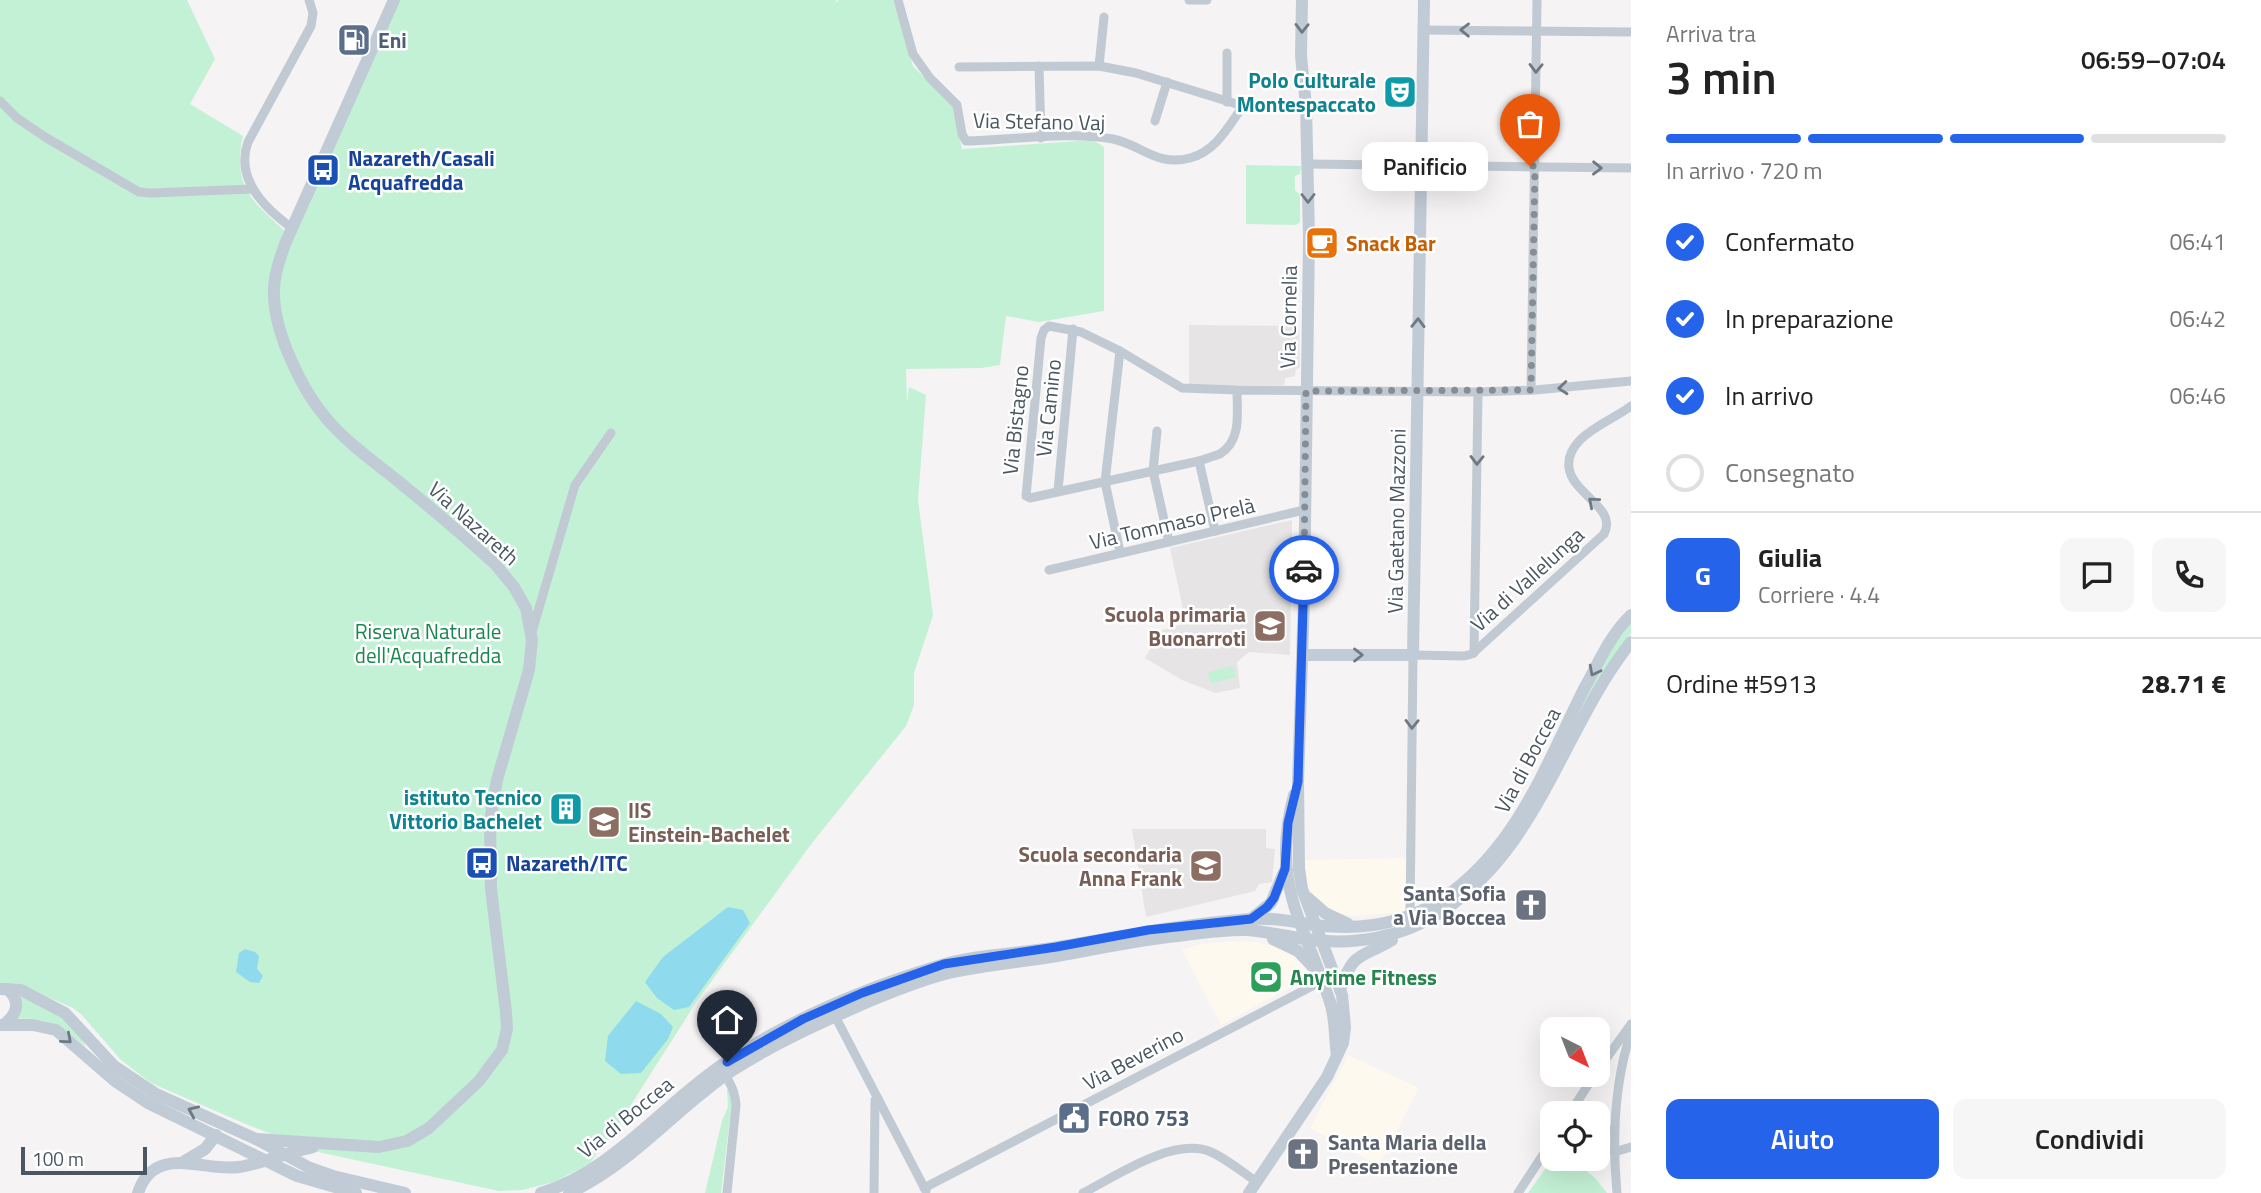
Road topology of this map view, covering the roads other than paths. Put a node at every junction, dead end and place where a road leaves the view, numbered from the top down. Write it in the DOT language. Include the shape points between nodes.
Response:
graph roads {
  1 [pos="309,0"];
  2 [pos="394,0"];
  3 [pos="898,0"];
  4 [pos="1189,0"];
  5 [pos="1207,0"];
  6 [pos="1302,0"];
  7 [pos="1424,0"];
  8 [pos="1536,0"];
  9 [pos="1104,18"];
  10 [pos="1423,30"];
  11 [pos="1536,32"];
  12 [pos="1631,32"];
  13 [pos="1227,53"];
  14 [pos="1039,66"];
  15 [pos="1099,66"];
  16 [pos="959,67"];
  17 [pos="1167,82"];
  18 [pos="0,101"];
  19 [pos="1227,102"];
  20 [pos="1306,105"];
  21 [pos="1243,106"];
  22 [pos="1155,121"];
  23 [pos="1041,138"];
  24 [pos="1308,164"];
  25 [pos="1422,164"];
  26 [pos="1535,166"];
  27 [pos="1631,168"];
  28 [pos="253,189"];
  29 [pos="292,228"];
  30 [pos="1073,329"];
  31 [pos="1120,351"];
  32 [pos="1631,382"];
  33 [pos="1237,390"];
  34 [pos="1531,390"];
  35 [pos="1306,391"];
  36 [pos="1417,392"];
  37 [pos="1478,392"];
  38 [pos="1631,406"];
  39 [pos="1157,431"];
  40 [pos="611,433"];
  41 [pos="1199,461"];
  42 [pos="1153,471"];
  43 [pos="1105,482"];
  44 [pos="1058,492"];
  45 [pos="1304,510"];
  46 [pos="1215,531"];
  47 [pos="1169,542"];
  48 [pos="1120,552"];
  49 [pos="1049,570"];
  50 [pos="1631,615"];
  51 [pos="532,632"];
  52 [pos="1631,642"];
  53 [pos="1474,653"];
  54 [pos="1303,655"];
  55 [pos="1413,655"];
  56 [pos="1298,782"];
  57 [pos="1285,869"];
  58 [pos="1304,893"];
  59 [pos="1298,922"];
  60 [pos="1410,923"];
  61 [pos="1249,925"];
  62 [pos="1315,925"];
  63 [pos="1354,928"];
  64 [pos="1305,939"];
  65 [pos="1321,940"];
  66 [pos="1322,981"];
  67 [pos="3,989"];
  68 [pos="1340,990"];
  69 [pos="835,1016"];
  70 [pos="1631,1024"];
  71 [pos="1,1025"];
  72 [pos="1631,1032"];
  73 [pos="1610,1053"];
  74 [pos="1337,1056"];
  75 [pos="722,1071"];
  76 [pos="876,1098"];
  77 [pos="1610,1130"];
  78 [pos="1614,1130"];
  79 [pos="216,1135"];
  80 [pos="256,1139"];
  81 [pos="326,1144"];
  82 [pos="1631,1147"];
  83 [pos="1614,1153"];
  84 [pos="285,1154"];
  85 [pos="264,1160"];
  86 [pos="185,1161"];
  87 [pos="1540,1163"];
  88 [pos="317,1171"];
  89 [pos="1253,1188"];
  90 [pos="926,1191"];
  91 [pos="138,1193"];
  92 [pos="356,1193"];
  93 [pos="405,1193"];
  94 [pos="541,1193"];
  95 [pos="569,1193"];
  96 [pos="727,1193"];
  97 [pos="874,1193"];
  98 [pos="1083,1193"];
  99 [pos="1518,1193"];
  100 [pos="1617,1193"];
  1 -- 28 [label="street" via="313,13 309,29 246,149 245,172"];
  2 -- 29 [label="main road, Via Nazareth"];
  3 -- 23 [label="street, Via Stefano Vaj" via="913,54 958,107 965,140"];
  4 -- 5 [label="street"];
  6 -- 20 [label="main road, Via Cornelia, one-way"];
  7 -- 10 [label="main road, Via Gaetano Mazzoni"];
  8 -- 11 [label="street"];
  9 -- 15 [label="street"];
  11 -- 10 [label="street, one-way"];
  10 -- 25 [label="main road, Via Gaetano Mazzoni"];
  11 -- 12 [label="street"];
  11 -- 26 [label="street, one-way"];
  13 -- 19 [label="street"];
  14 -- 15 [label="street"];
  14 -- 16 [label="street"];
  14 -- 23 [label="street"];
  15 -- 17 [label="street"];
  17 -- 19 [label="street"];
  17 -- 22 [label="street"];
  18 -- 28 [label="street" via="45,138 135,190 151,194"];
  19 -- 21 [label="street"];
  20 -- 21 [label="street"];
  20 -- 24 [label="main road, Via Cornelia"];
  21 -- 23 [label="street, Via Stefano Vaj" via="1220,139 1193,157 1177,161 1111,139"];
  24 -- 25 [label="street"];
  24 -- 35 [label="main road, Via Cornelia, one-way"];
  25 -- 26 [label="street"];
  36 -- 25 [label="main road, Via Gaetano Mazzoni, one-way"];
  26 -- 27 [label="street, one-way"];
  26 -- 34 [label="street"];
  28 -- 29 [label="street"];
  29 -- 51 [label="main road, Via Nazareth" via="278,267 274,300 287,346 309,395 340,433 502,570 526,608"];
  30 -- 31 [label="street"];
  30 -- 44 [label="street, Via Camino"];
  30 -- 44 [label="street, Via Bistagno" via="1049,326 1042,334 1025,494 1030,498"];
  31 -- 33 [label="street" via="1182,387"];
  31 -- 43 [label="street"];
  32 -- 34 [label="street, one-way"];
  33 -- 35 [label="street"];
  33 -- 41 [label="street, Via Bistagno" via="1232,443 1220,454"];
  34 -- 37 [label="street"];
  35 -- 36 [label="street"];
  35 -- 45 [label="main road, Via Cornelia"];
  36 -- 37 [label="street"];
  36 -- 55 [label="main road, Via Gaetano Mazzoni"];
  37 -- 53 [label="street, one-way"];
  53 -- 38 [label="street, Via di Vallelunga, one-way" via="1605,532 1606,517 1576,485 1569,460 1584,437"];
  39 -- 42 [label="street"];
  40 -- 51 [label="street" via="575,485"];
  41 -- 42 [label="street, Via Bistagno"];
  41 -- 46 [label="street"];
  42 -- 43 [label="street, Via Bistagno"];
  42 -- 47 [label="street"];
  43 -- 44 [label="street, Via Bistagno"];
  43 -- 48 [label="street"];
  45 -- 46 [label="street, Via Tommaso Prelà"];
  45 -- 54 [label="main road, Via Cornelia"];
  46 -- 47 [label="street, Via Tommaso Prelà"];
  47 -- 48 [label="street, Via Tommaso Prelà"];
  48 -- 49 [label="street, Via Tommaso Prelà"];
  50 -- 60 [label="main road, Via di Boccea, one-way" via="1605,649 1513,827 1468,878"];
  51 -- 81 [label="main road, Via Nazareth" via="529,670 490,821 491,890 506,1012 502,1050 480,1081 412,1139 379,1147"];
  52 -- 60 [label="main road, Via di Boccea" via="1599,687 1538,805 1510,847 1457,901"];
  53 -- 55 [label="street, Via di Vallelunga"];
  54 -- 55 [label="main road, Via di Vallelunga, one-way"];
  54 -- 56 [label="main road, Via Cornelia"];
  55 -- 60 [label="street, Via Gaetano Mazzoni, one-way"];
  56 -- 57 [label="main road, Via Cornelia" via="1288,823"];
  56 -- 58 [label="main road, Via Cornelia" via="1299,869"];
  57 -- 59 [label="main road, Via Cornelia"];
  57 -- 61 [label="main road" via="1271,903"];
  58 -- 62 [label="main road, Via Cornelia"];
  58 -- 63 [label="main road" via="1325,913"];
  59 -- 61 [label="main road, Via di Boccea"];
  59 -- 62 [label="main road, Via di Boccea"];
  59 -- 64 [label="main road, Via Cornelia"];
  60 -- 63 [label="main road, Via di Boccea"];
  60 -- 65 [label="main road, Via di Boccea" via="1368,939"];
  60 -- 68 [label="main road" via="1354,959"];
  61 -- 64 [label="main road, Via di Boccea"];
  61 -- 66 [label="main road" via="1293,947"];
  61 -- 69 [label="main road, Via di Boccea" via="951,973"];
  61 -- 75 [label="main road, Via di Boccea" via="1148,930 944,964 811,1016 768,1037"];
  62 -- 63 [label="main road, Via di Boccea"];
  62 -- 65 [label="main road, Via Cornelia"];
  64 -- 65 [label="main road, Via di Boccea"];
  64 -- 66 [label="main road, Via Cornelia"];
  65 -- 68 [label="main road, Via Cornelia"];
  66 -- 74 [label="main road, Via Cornelia" via="1333,1014"];
  66 -- 90 [label="street, Via Beverino"];
  67 -- 71 [label="main road" via="15,997 17,1007"];
  80 -- 67 [label="main road, one-way" via="140,1085 110,1062 65,1013 27,993"];
  68 -- 74 [label="main road, Via Cornelia" via="1345,1027"];
  69 -- 75 [label="main road, Via di Boccea"];
  69 -- 76 [label="street"];
  70 -- 73 [label="street"];
  71 -- 79 [label="main road, one-way" via="56,1030 133,1095"];
  72 -- 78 [label="street"];
  74 -- 89 [label="main road, Via Cornelia"];
  75 -- 94 [label="main road, Via di Boccea" via="681,1096 606,1160"];
  75 -- 95 [label="main road, Via di Boccea" via="608,1172"];
  75 -- 96 [label="street" via="736,1105"];
  76 -- 90 [label="street"];
  76 -- 97 [label="street"];
  77 -- 78 [label="street"];
  78 -- 83 [label="street"];
  79 -- 85 [label="main road"];
  79 -- 86 [label="main road" via="205,1149"];
  80 -- 81 [label="main road, Via Nazareth"];
  80 -- 84 [label="main road"];
  81 -- 84 [label="main road, Via Nazareth"];
  81 -- 88 [label="main road" via="313,1153"];
  82 -- 83 [label="street"];
  83 -- 100 [label="street"];
  84 -- 85 [label="main road, Via Nazareth"];
  84 -- 88 [label="main road"];
  85 -- 86 [label="main road, Via Nazareth" via="237,1167"];
  85 -- 92 [label="main road" via="309,1181"];
  86 -- 91 [label="main road" via="156,1169"];
  87 -- 99 [label="street"];
  88 -- 93 [label="main road"];
  89 -- 98 [label="street" via="1211,1152 1189,1147 1151,1158"];
}
